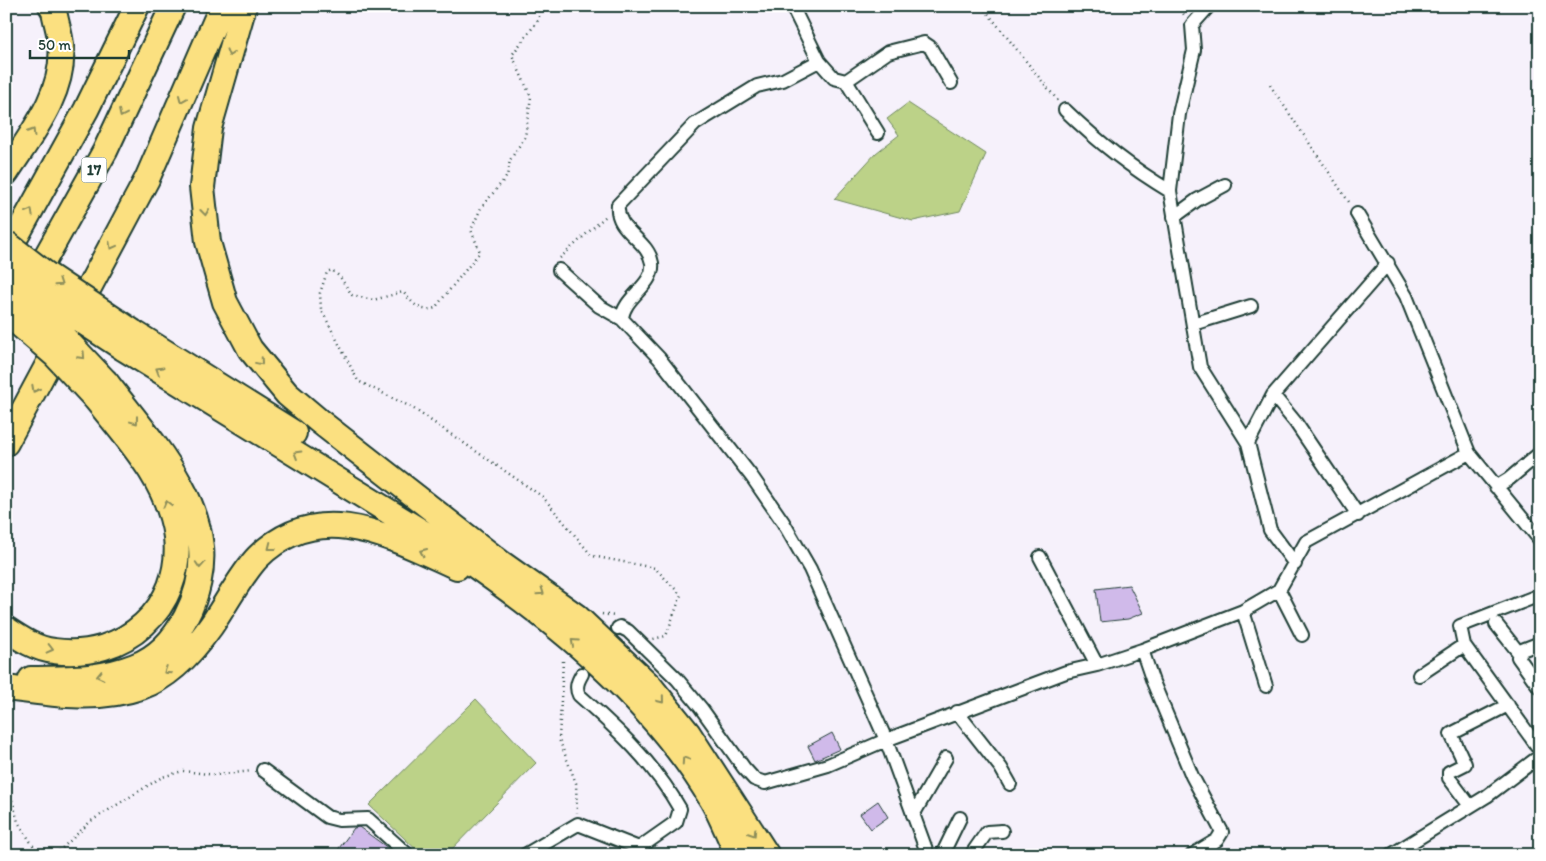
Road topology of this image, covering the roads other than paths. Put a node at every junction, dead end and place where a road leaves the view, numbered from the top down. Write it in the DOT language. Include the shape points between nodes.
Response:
graph roads {
  1 [pos="51,6"];
  2 [pos="138,6"];
  3 [pos="173,6"];
  4 [pos="222,6"];
  5 [pos="244,6"];
  6 [pos="792,6"];
  7 [pos="1209,6"];
  8 [pos="819,61"];
  9 [pos="846,82"];
  10 [pos="952,83"];
  11 [pos="1066,110"];
  12 [pos="878,133"];
  13 [pos="6,173"];
  14 [pos="1225,185"];
  15 [pos="1170,191"];
  16 [pos="1357,214"];
  17 [pos="1174,217"];
  18 [pos="6,243"];
  19 [pos="6,254"];
  20 [pos="1388,263"];
  21 [pos="6,266"];
  22 [pos="559,270"];
  23 [pos="6,289"];
  24 [pos="1251,306"];
  25 [pos="6,312"];
  26 [pos="622,319"];
  27 [pos="1192,324"];
  28 [pos="6,328"];
  29 [pos="128,340"];
  30 [pos="100,389"];
  31 [pos="1273,395"];
  32 [pos="6,443"];
  33 [pos="1248,443"];
  34 [pos="1469,453"];
  35 [pos="1540,453"];
  36 [pos="1496,487"];
  37 [pos="1358,515"];
  38 [pos="1540,540"];
  39 [pos="1040,557"];
  40 [pos="501,563"];
  41 [pos="1296,564"];
  42 [pos="1279,590"];
  43 [pos="515,594"];
  44 [pos="1540,595"];
  45 [pos="1243,611"];
  46 [pos="617,622"];
  47 [pos="1496,624"];
  48 [pos="6,629"];
  49 [pos="1302,635"];
  50 [pos="1540,643"];
  51 [pos="1464,645"];
  52 [pos="1142,650"];
  53 [pos="1519,653"];
  54 [pos="1097,665"];
  55 [pos="582,674"];
  56 [pos="1419,675"];
  57 [pos="6,680"];
  58 [pos="1266,686"];
  59 [pos="6,688"];
  60 [pos="1540,688"];
  61 [pos="1508,705"];
  62 [pos="957,712"];
  63 [pos="886,740"];
  64 [pos="1540,750"];
  65 [pos="1540,756"];
  66 [pos="946,758"];
  67 [pos="263,770"];
  68 [pos="1010,784"];
  69 [pos="1470,806"];
  70 [pos="912,815"];
  71 [pos="960,818"];
  72 [pos="1002,831"];
  73 [pos="642,852"];
  74 [pos="408,855"];
  75 [pos="525,855"];
  76 [pos="738,855"];
  77 [pos="767,855"];
  78 [pos="928,855"];
  79 [pos="942,855"];
  80 [pos="972,855"];
  81 [pos="1192,855"];
  82 [pos="1391,855"];
  13 -- 1 [label="highway, one-way" via="40,120 59,78 62,45"];
  19 -- 2 [label="highway, 17, one-way" via="86,110"];
  3 -- 28 [label="highway, 17, one-way" via="105,150"];
  4 -- 32 [label="highway, one-way" via="147,179"];
  5 -- 40 [label="highway, one-way" via="209,128 202,187 208,242 224,302 250,350 287,394"];
  6 -- 8 [label="street"];
  7 -- 15 [label="street" via="1192,25 1194,50 1179,114"];
  8 -- 9 [label="street" via="834,78"];
  8 -- 26 [label="street" via="783,80 757,86 695,124 618,205 620,222 649,253 652,265 650,275 622,310"];
  9 -- 10 [label="street" via="888,52 924,43 930,47"];
  9 -- 12 [label="street"];
  11 -- 15 [label="street" via="1095,139 1132,168"];
  14 -- 17 [label="street" via="1196,200"];
  15 -- 17 [label="street"];
  16 -- 20 [label="street"];
  17 -- 27 [label="street"];
  18 -- 29 [label="highway, one-way, bridge"];
  20 -- 31 [label="street"];
  20 -- 34 [label="street" via="1406,296"];
  21 -- 29 [label="highway, bridge" via="36,291"];
  22 -- 26 [label="street" via="599,306"];
  23 -- 30 [label="highway, one-way, bridge" via="55,328"];
  24 -- 27 [label="street"];
  25 -- 30 [label="highway, bridge"];
  26 -- 63 [label="street" via="665,366 783,522 810,569"];
  27 -- 33 [label="street" via="1200,367"];
  29 -- 40 [label="highway"];
  43 -- 29 [label="highway, one-way"];
  48 -- 30 [label="highway, one-way" via="25,642 53,651 82,653 112,646 135,633 159,609 173,577 176,537 164,495"];
  30 -- 57 [label="highway, one-way" via="156,447 181,487 194,516 201,548 198,584 185,620 162,649 137,666 96,678"];
  31 -- 33 [label="street"];
  31 -- 37 [label="street" via="1306,437"];
  33 -- 41 [label="street" via="1270,530"];
  34 -- 36 [label="street"];
  34 -- 37 [label="street"];
  35 -- 36 [label="street"];
  36 -- 38 [label="street"];
  37 -- 41 [label="street" via="1306,542"];
  39 -- 54 [label="street"];
  40 -- 77 [label="highway, one-way" via="576,616 650,686 688,733"];
  41 -- 42 [label="street"];
  42 -- 45 [label="street"];
  42 -- 49 [label="street"];
  43 -- 59 [label="highway, one-way" via="361,528 330,524 307,528 284,537 257,558 202,638 173,668 142,686 114,694 67,696"];
  76 -- 43 [label="highway, one-way" via="712,801 671,740 629,691"];
  44 -- 51 [label="street" via="1460,626"];
  45 -- 52 [label="street"];
  45 -- 58 [label="street"];
  46 -- 63 [label="street" via="677,679 744,768 754,779 765,784 828,765"];
  47 -- 53 [label="street"];
  50 -- 53 [label="street"];
  51 -- 56 [label="street"];
  51 -- 61 [label="street"];
  52 -- 54 [label="street"];
  52 -- 81 [label="street" via="1192,776 1222,832 1217,840"];
  53 -- 60 [label="street" via="1518,657"];
  54 -- 62 [label="street" via="1066,672"];
  55 -- 73 [label="street" via="577,682 578,695 621,732 665,782 680,809 676,822"];
  61 -- 64 [label="street"];
  61 -- 69 [label="street" via="1451,734 1466,764 1449,772 1449,778"];
  62 -- 63 [label="street"];
  62 -- 68 [label="street"];
  63 -- 70 [label="street"];
  65 -- 69 [label="street"];
  66 -- 70 [label="street"];
  67 -- 74 [label="street" via="327,817 368,819"];
  69 -- 82 [label="street"];
  70 -- 78 [label="street"];
  71 -- 79 [label="street"];
  72 -- 80 [label="street" via="988,832"];
  73 -- 75 [label="street" via="578,824"];
}
